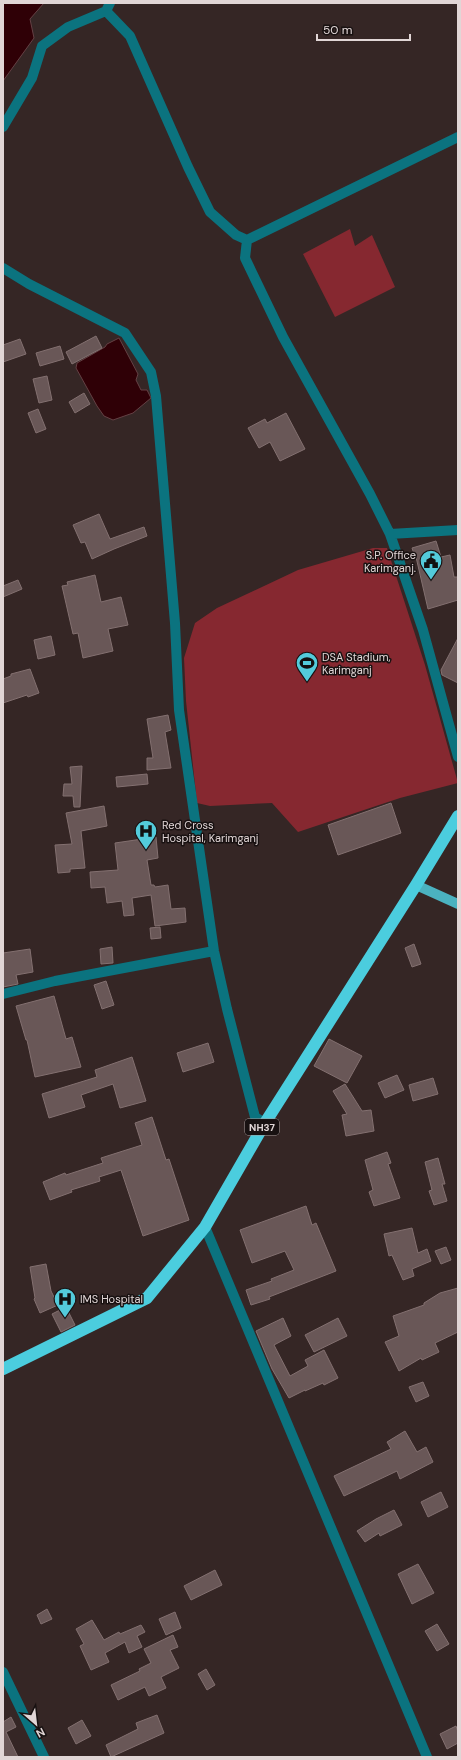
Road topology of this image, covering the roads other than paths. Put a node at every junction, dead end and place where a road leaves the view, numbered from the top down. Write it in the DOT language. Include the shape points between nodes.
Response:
graph roads {
  1 [pos="108,7"];
  2 [pos="3,127"];
  3 [pos="458,137"];
  4 [pos="247,240"];
  5 [pos="3,268"];
  6 [pos="458,530"];
  7 [pos="390,534"];
  8 [pos="458,757"];
  9 [pos="458,816"];
  10 [pos="416,886"];
  11 [pos="458,904"];
  12 [pos="214,951"];
  13 [pos="3,994"];
  14 [pos="264,1123"];
  15 [pos="205,1227"];
  16 [pos="3,1369"];
  17 [pos="3,1672"];
  18 [pos="44,1757"];
  19 [pos="427,1757"];
  1 -- 2 [label="street" via="68,27 42,46 32,78"];
  1 -- 4 [label="street" via="130,36 210,212 236,235"];
  3 -- 4 [label="street"];
  4 -- 7 [label="street" via="245,258 283,337"];
  5 -- 12 [label="street" via="125,333 151,372 156,396 175,623 179,710"];
  6 -- 7 [label="street"];
  7 -- 8 [label="street" via="423,630"];
  9 -- 10 [label="highway, NH37"];
  10 -- 11 [label="main road"];
  10 -- 14 [label="highway, NH37"];
  12 -- 13 [label="street" via="55,981"];
  12 -- 14 [label="street" via="255,1117"];
  14 -- 15 [label="highway, NH37"];
  15 -- 16 [label="highway, NH37" via="147,1298"];
  15 -- 19 [label="street"];
  17 -- 18 [label="street"];
}
